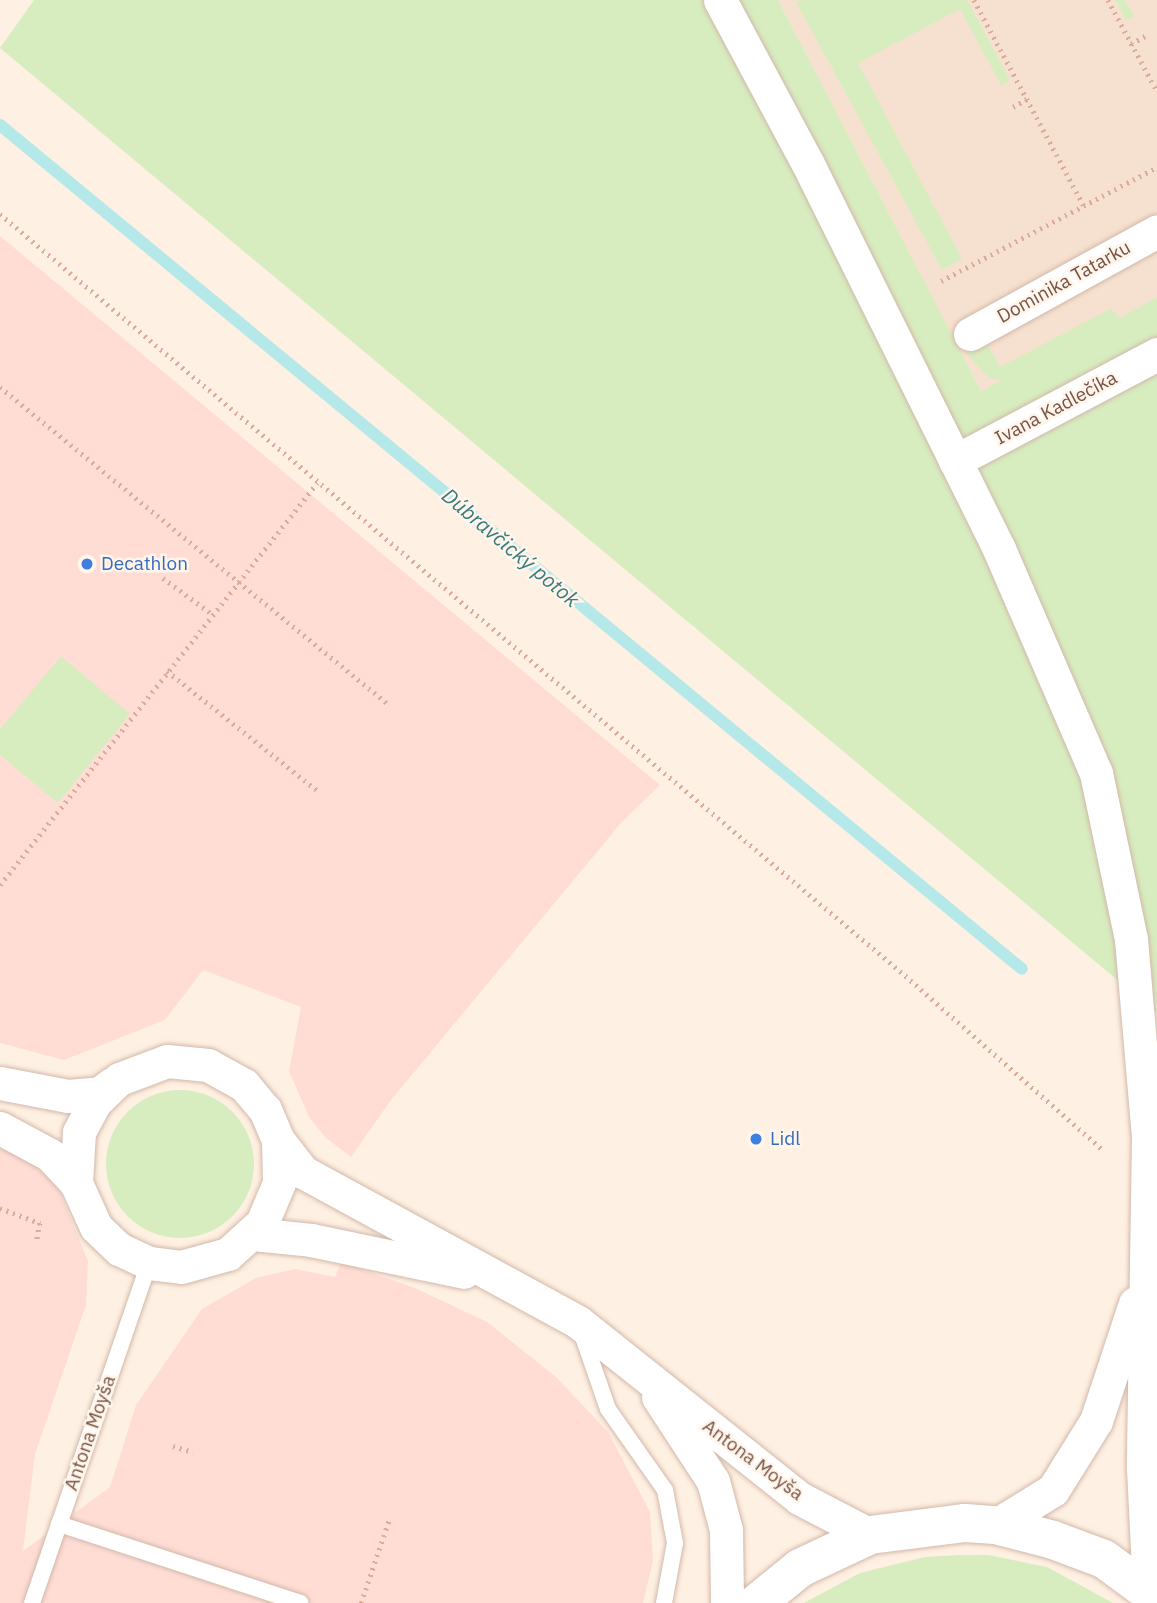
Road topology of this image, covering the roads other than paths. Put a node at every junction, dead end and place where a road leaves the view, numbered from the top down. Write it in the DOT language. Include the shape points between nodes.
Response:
graph roads {
  1 [pos="720,0"];
  2 [pos="1157,231"];
  3 [pos="970,334"];
  4 [pos="1157,354"];
  5 [pos="955,461"];
  6 [pos="119,1079"];
  7 [pos="0,1083"];
  8 [pos="0,1128"];
  9 [pos="278,1140"];
  10 [pos="76,1183"];
  11 [pos="253,1234"];
  12 [pos="149,1263"];
  13 [pos="1144,1274"];
  14 [pos="493,1278"];
  15 [pos="578,1322"];
  16 [pos="1157,1323"];
  17 [pos="643,1375"];
  18 [pos="59,1524"];
  19 [pos="996,1525"];
  20 [pos="870,1535"];
  21 [pos="1153,1595"];
  22 [pos="32,1603"];
  23 [pos="300,1603"];
  24 [pos="664,1603"];
  25 [pos="727,1603"];
  26 [pos="757,1603"];
  1 -- 5 [label="street" via="807,162"];
  2 -- 3 [label="street, Dominika Tatarku"];
  4 -- 5 [label="street, Ivana Kadlečíka"];
  5 -- 13 [label="street" via="999,549 1097,773 1131,939 1148,1136"];
  6 -- 7 [label="street" via="100,1093 68,1096"];
  6 -- 9 [label="street" via="167,1061 208,1065 227,1073 256,1096"];
  6 -- 10 [label="street" via="85,1117 75,1149"];
  8 -- 10 [label="street" via="50,1155"];
  9 -- 11 [label="street" via="281,1169 275,1198"];
  9 -- 14 [label="street, Antona Moyša" via="303,1172"];
  10 -- 12 [label="street" via="86,1213 106,1239"];
  11 -- 12 [label="street" via="228,1254 197,1265"];
  11 -- 14 [label="street, Antona Moyša" via="311,1240"];
  12 -- 18 [label="lane, Antona Moyša"];
  13 -- 16 [label="street"];
  13 -- 19 [label="street" via="1097,1422 1053,1490"];
  13 -- 21 [label="street" via="1143,1468"];
  14 -- 15 [label="street, Antona Moyša"];
  15 -- 17 [label="street, Antona Moyša"];
  15 -- 24 [label="lane" via="608,1409 665,1490 676,1543"];
  17 -- 20 [label="street, Antona Moyša" via="799,1497"];
  17 -- 25 [label="street, Antona Moyša" via="713,1481 726,1530"];
  18 -- 22 [label="lane, Antona Moyša"];
  18 -- 23 [label="lane"];
  19 -- 20 [label="main road" via="934,1525"];
  19 -- 21 [label="main road" via="1104,1559"];
  20 -- 26 [label="main road" via="800,1568"];
}
